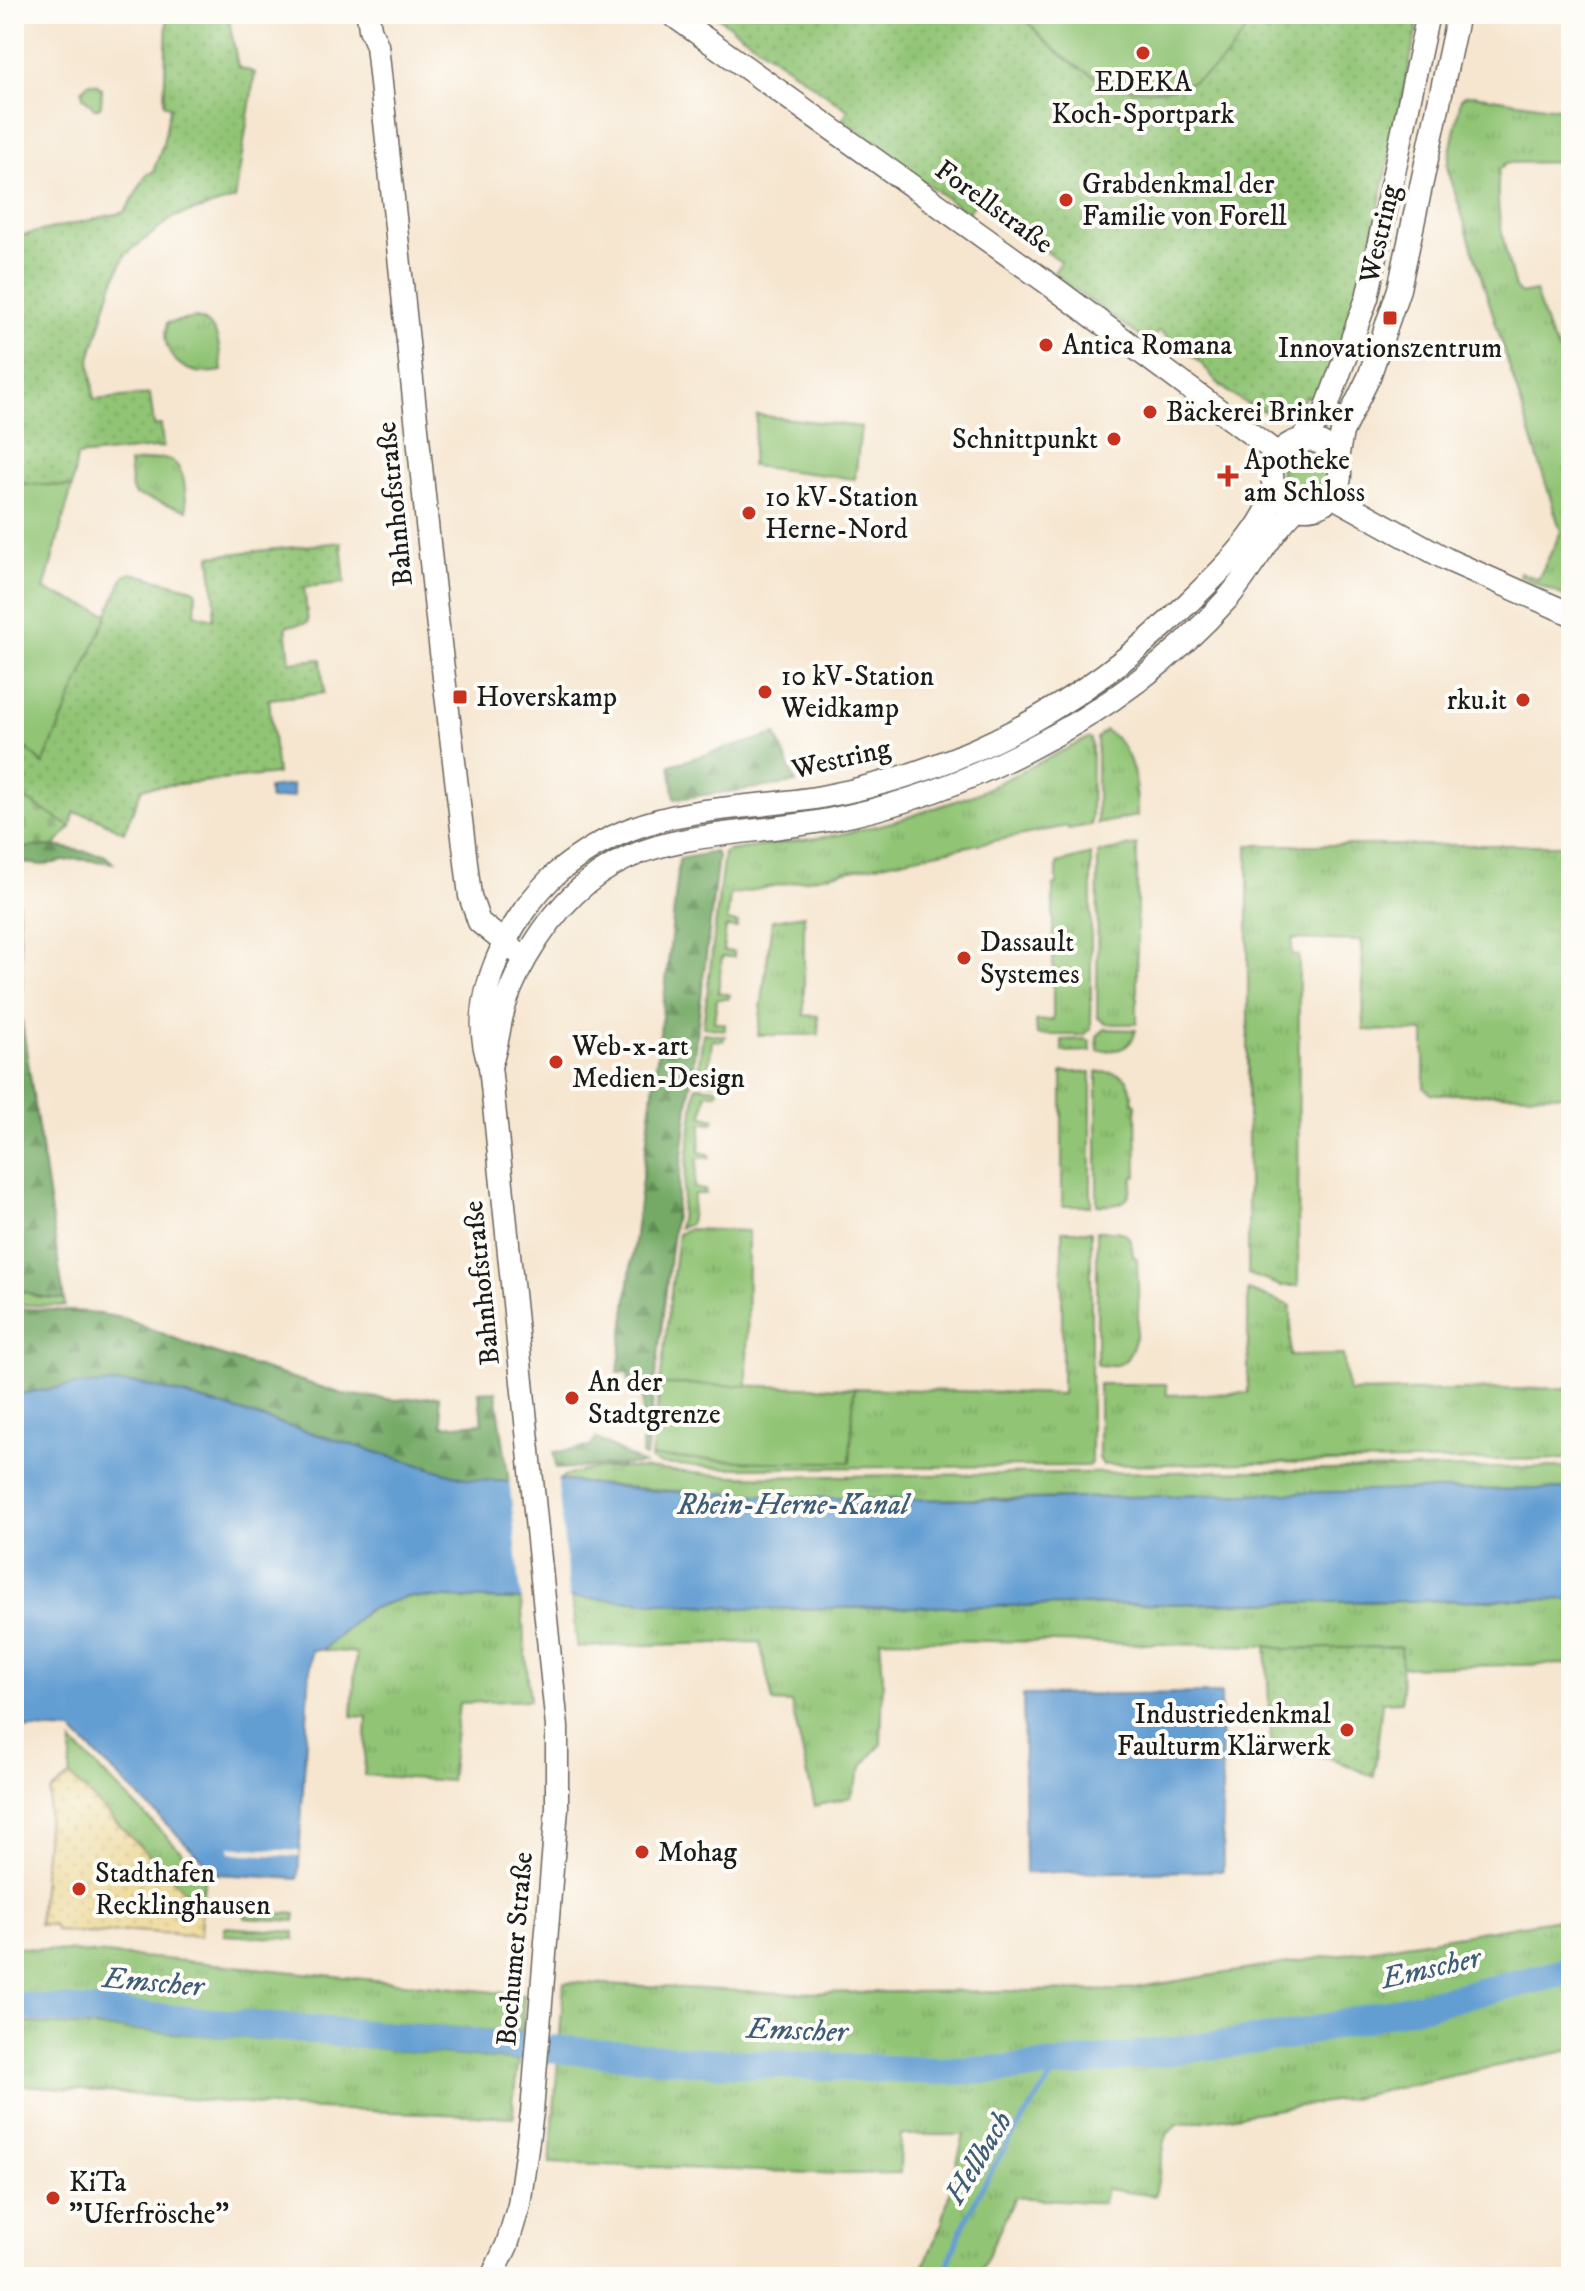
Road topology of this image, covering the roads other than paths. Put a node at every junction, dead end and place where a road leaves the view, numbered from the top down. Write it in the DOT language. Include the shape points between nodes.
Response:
graph roads {
  1 [pos="368,14"];
  2 [pos="381,14"];
  3 [pos="671,14"];
  4 [pos="1428,14"];
  5 [pos="1458,14"];
  6 [pos="377,45"];
  7 [pos="1300,440"];
  8 [pos="1278,454"];
  9 [pos="1337,459"];
  10 [pos="1275,489"];
  11 [pos="1332,496"];
  12 [pos="1298,507"];
  13 [pos="1571,614"];
  14 [pos="505,943"];
  15 [pos="525,959"];
  16 [pos="490,1066"];
  17 [pos="547,1621"];
  18 [pos="492,2277"];
  1 -- 6 [label="main road, Bahnhofstraße"];
  2 -- 6 [label="main road, Bahnhofstraße"];
  3 -- 8 [label="main road, Forellstraße"];
  4 -- 7 [label="main road, Westring" via="1367,298 1324,415"];
  5 -- 9 [label="main road, Westring" via="1399,289 1369,377 1342,432"];
  6 -- 14 [label="main road, Bahnhofstraße" via="470,896 479,922"];
  7 -- 8 [label="main road"];
  7 -- 9 [label="main road" via="1322,443"];
  8 -- 10 [label="main road" via="1272,471"];
  9 -- 11 [label="main road" via="1340,478"];
  10 -- 12 [label="main road"];
  10 -- 14 [label="main road, Westring" via="1263,518 1214,577 1164,626 1073,696 984,745 904,777 823,796 688,814 631,829 557,873"];
  11 -- 12 [label="main road" via="1317,506"];
  11 -- 13 [label="main road" via="1448,560"];
  12 -- 15 [label="main road, Westring" via="1202,625 1087,717 997,766 875,809 799,825 671,841 636,852 593,876 558,912"];
  14 -- 15 [label="main road, Bahnhofstraße"];
  14 -- 16 [label="main road, Bahnhofstraße" via="483,1013 483,1048"];
  15 -- 16 [label="main road" via="507,996"];
  16 -- 17 [label="main road, Bahnhofstraße"];
  17 -- 18 [label="main road, Bochumer Straße" via="557,1727 557,1808 540,2016 519,2205"];
}
